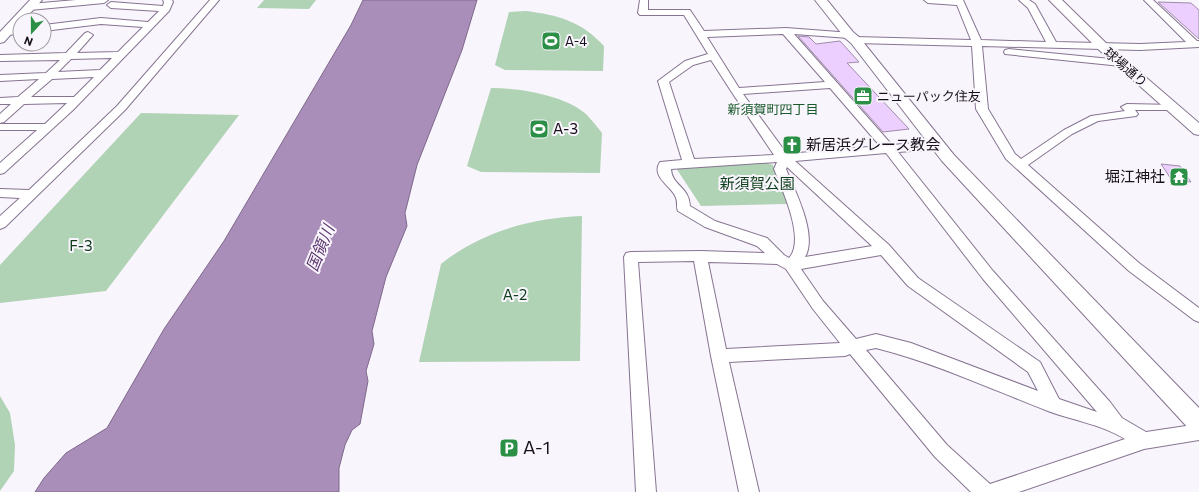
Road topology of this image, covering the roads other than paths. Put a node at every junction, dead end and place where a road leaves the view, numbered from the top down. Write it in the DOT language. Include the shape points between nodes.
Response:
graph roads {
  1 [pos="215,0"];
  2 [pos="644,0"];
  3 [pos="821,0"];
  4 [pos="928,0"];
  5 [pos="1023,0"];
  6 [pos="1055,0"];
  7 [pos="1148,0"];
  8 [pos="110,2"];
  9 [pos="960,2"];
  10 [pos="33,4"];
  11 [pos="166,5"];
  12 [pos="101,21"];
  13 [pos="150,25"];
  14 [pos="52,27"];
  15 [pos="786,31"];
  16 [pos="700,34"];
  17 [pos="88,35"];
  18 [pos="3,36"];
  19 [pos="852,37"];
  20 [pos="1197,44"];
  21 [pos="977,45"];
  22 [pos="1053,45"];
  23 [pos="1102,46"];
  24 [pos="120,55"];
  25 [pos="71,56"];
  26 [pos="713,56"];
  27 [pos="0,58"];
  28 [pos="1121,63"];
  29 [pos="104,73"];
  30 [pos="49,77"];
  31 [pos="0,78"];
  32 [pos="832,85"];
  33 [pos="736,91"];
  34 [pos="77,100"];
  35 [pos="0,101"];
  36 [pos="21,101"];
  37 [pos="1171,107"];
  38 [pos="0,120"];
  39 [pos="0,127"];
  40 [pos="48,127"];
  41 [pos="1199,131"];
  42 [pos="938,145"];
  43 [pos="888,149"];
  44 [pos="0,155"];
  45 [pos="17,155"];
  46 [pos="785,158"];
  47 [pos="690,164"];
  48 [pos="1020,165"];
  49 [pos="0,170"];
  50 [pos="0,193"];
  51 [pos="31,194"];
  52 [pos="0,224"];
  53 [pos="884,249"];
  54 [pos="700,256"];
  55 [pos="785,262"];
  56 [pos="1199,316"];
  57 [pos="852,346"];
  58 [pos="719,356"];
  59 [pos="1053,405"];
  60 [pos="1116,424"];
  61 [pos="1199,424"];
  62 [pos="1199,432"];
  63 [pos="1144,441"];
  64 [pos="646,492"];
  65 [pos="749,492"];
  66 [pos="985,492"];
  67 [pos="992,492"];
  1 -- 51 [label="street" via="125,103"];
  2 -- 16 [label="street" via="643,13 687,12"];
  3 -- 19 [label="street"];
  4 -- 9 [label="street"];
  5 -- 22 [label="street" via="1032,6"];
  6 -- 23 [label="street, 球場通り"];
  7 -- 20 [label="street"];
  8 -- 10 [label="street"];
  8 -- 11 [label="street"];
  8 -- 12 [label="street"];
  9 -- 21 [label="street"];
  10 -- 18 [label="street"];
  11 -- 13 [label="street"];
  12 -- 13 [label="street"];
  12 -- 14 [label="street"];
  13 -- 24 [label="street"];
  15 -- 16 [label="street"];
  15 -- 19 [label="street"];
  15 -- 32 [label="street"];
  16 -- 26 [label="street"];
  17 -- 25 [label="street"];
  19 -- 21 [label="street"];
  19 -- 42 [label="street"];
  20 -- 23 [label="street"];
  21 -- 22 [label="street"];
  21 -- 28 [label="street" via="1017,53"];
  21 -- 48 [label="street" via="982,109 1010,156"];
  22 -- 23 [label="street"];
  23 -- 28 [label="street, 球場通り"];
  24 -- 25 [label="street"];
  24 -- 29 [label="street"];
  25 -- 27 [label="street"];
  25 -- 30 [label="street"];
  26 -- 33 [label="street"];
  26 -- 47 [label="street" via="689,63 664,81"];
  28 -- 37 [label="street, 球場通り"];
  29 -- 30 [label="street"];
  29 -- 34 [label="street"];
  30 -- 31 [label="street"];
  30 -- 36 [label="street"];
  32 -- 33 [label="street"];
  32 -- 43 [label="street"];
  33 -- 46 [label="street"];
  34 -- 36 [label="street"];
  34 -- 40 [label="street"];
  35 -- 36 [label="street"];
  36 -- 38 [label="street"];
  37 -- 41 [label="street, 球場通り"];
  37 -- 48 [label="street" via="1127,107 1132,114 1096,118 1068,132"];
  39 -- 40 [label="street"];
  40 -- 45 [label="street"];
  42 -- 43 [label="street"];
  42 -- 61 [label="street" via="971,184"];
  43 -- 46 [label="street"];
  43 -- 60 [label="street" via="988,275"];
  44 -- 45 [label="street"];
  45 -- 49 [label="street"];
  46 -- 47 [label="street"];
  46 -- 53 [label="street"];
  46 -- 55 [label="street" via="780,169 798,218 801,236 800,253"];
  47 -- 55 [label="street" via="664,165 666,176 683,197 683,208 710,224 762,242"];
  48 -- 56 [label="street" via="1134,267"];
  50 -- 51 [label="street"];
  51 -- 52 [label="street"];
  53 -- 55 [label="street"];
  53 -- 59 [label="street" via="913,282 1034,367"];
  54 -- 55 [label="street"];
  54 -- 58 [label="street"];
  54 -- 64 [label="street" via="630,257"];
  55 -- 57 [label="street"];
  57 -- 58 [label="street" via="844,349"];
  57 -- 59 [label="street" via="876,341 911,350"];
  57 -- 66 [label="street" via="941,451"];
  58 -- 65 [label="street"];
  59 -- 60 [label="street"];
  60 -- 63 [label="street"];
  62 -- 63 [label="street"];
  63 -- 67 [label="street"];
}
